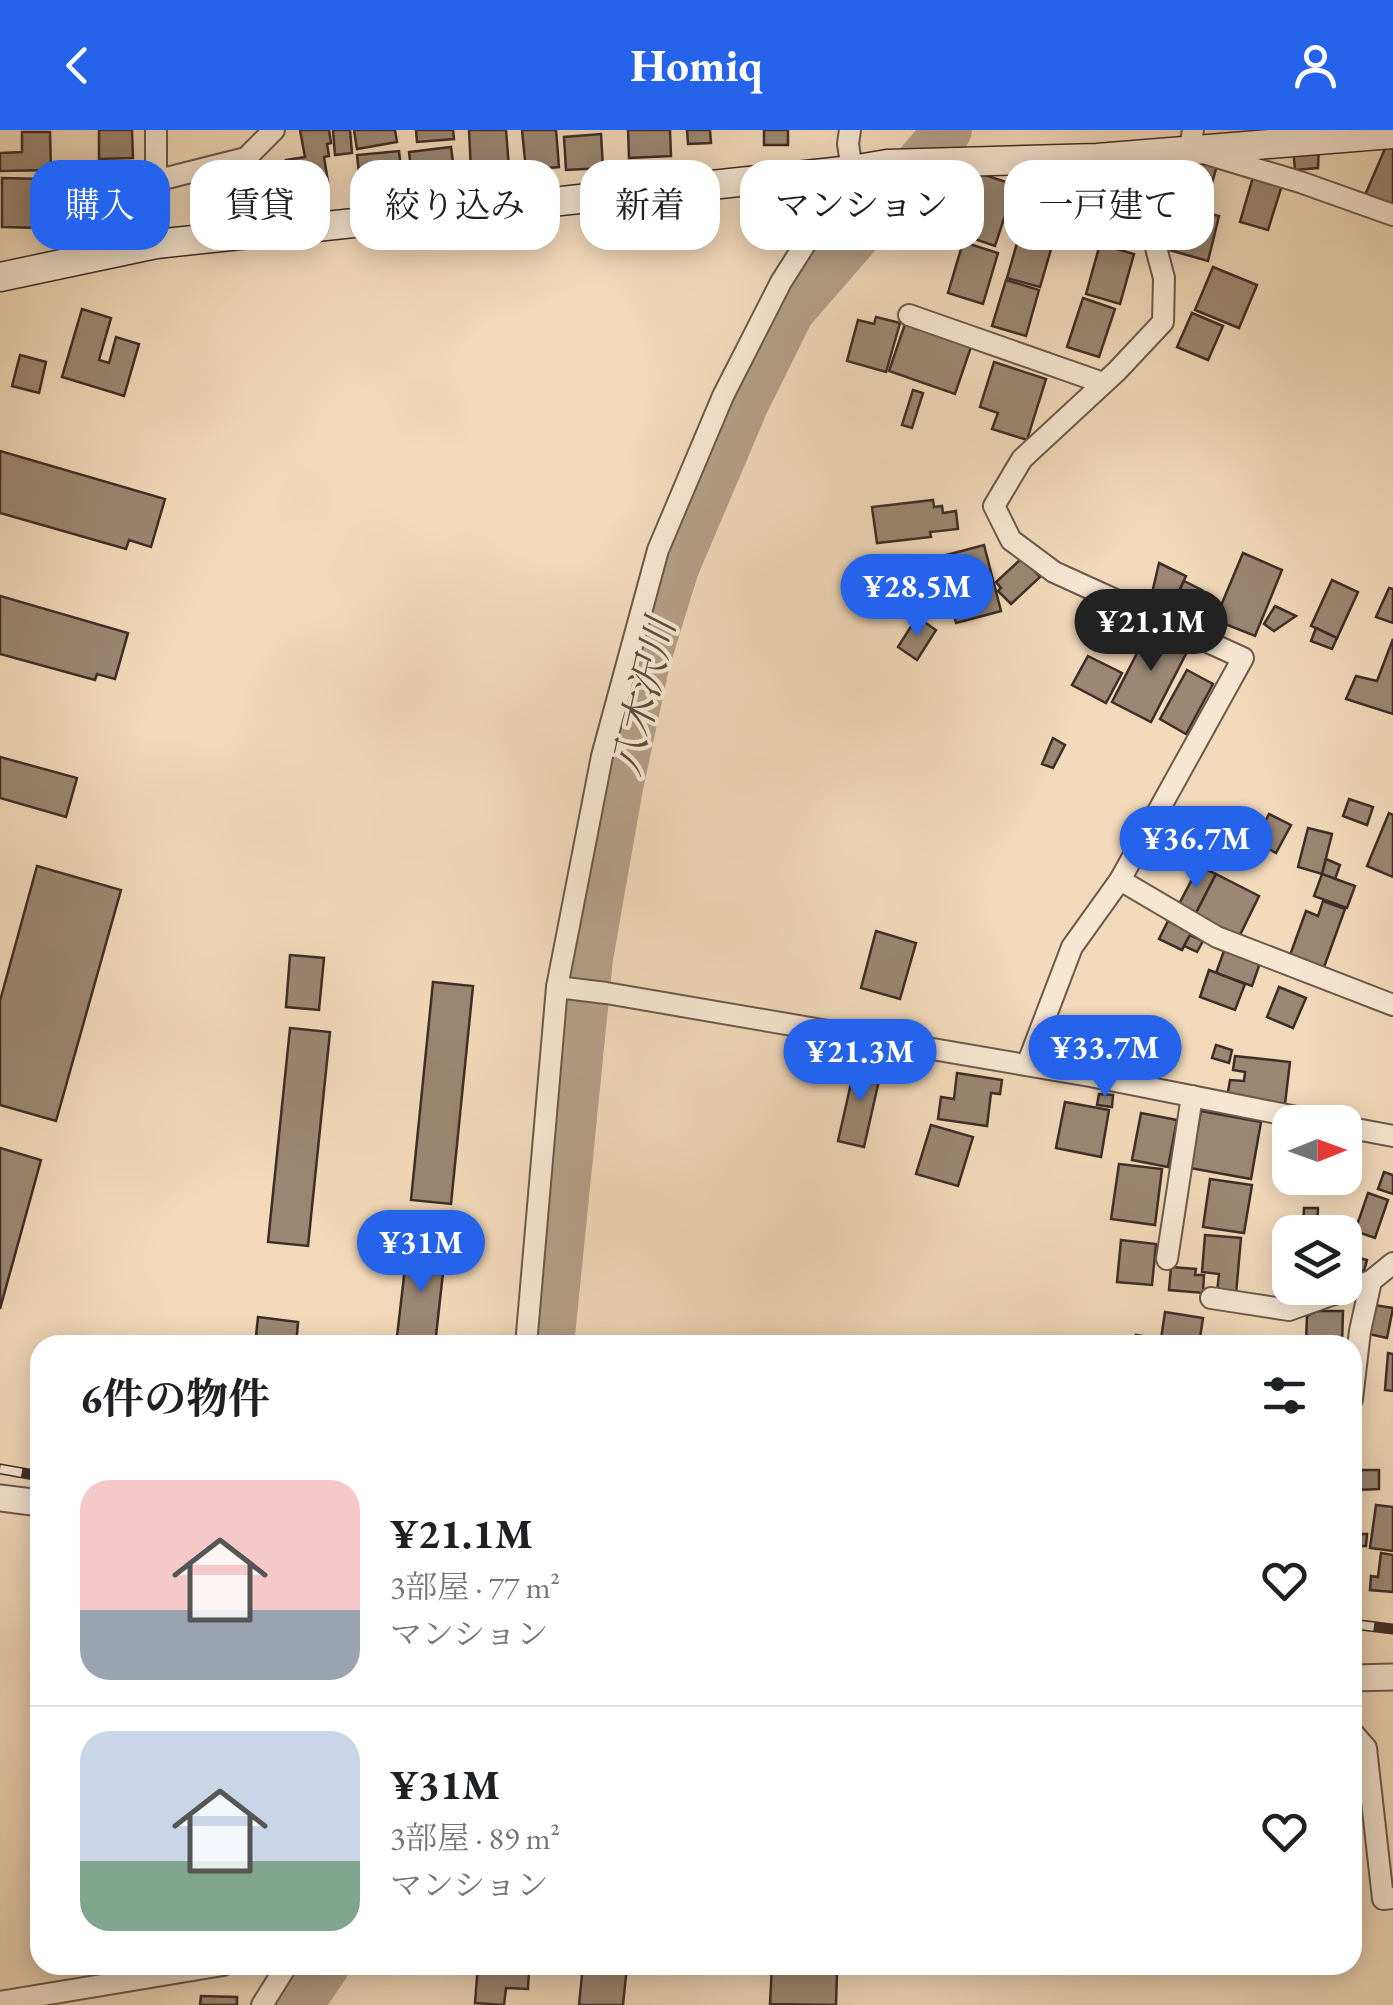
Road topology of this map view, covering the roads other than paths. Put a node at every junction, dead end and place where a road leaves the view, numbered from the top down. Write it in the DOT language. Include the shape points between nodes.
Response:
graph roads {
  1 [pos="156,130"];
  2 [pos="274,130"];
  3 [pos="850,130"];
  4 [pos="1393,134"];
  5 [pos="1192,140"];
  6 [pos="1097,158"];
  7 [pos="155,160"];
  8 [pos="850,160"];
  9 [pos="984,161"];
  10 [pos="170,177"];
  11 [pos="740,182"];
  12 [pos="1393,215"];
  13 [pos="170,243"];
  14 [pos="128,250"];
  15 [pos="801,250"];
  16 [pos="0,277"];
  17 [pos="909,315"];
  18 [pos="1103,383"];
  19 [pos="1120,880"];
  20 [pos="563,988"];
  21 [pos="1393,1005"];
  22 [pos="1027,1065"];
  23 [pos="1192,1096"];
  24 [pos="1272,1112"];
  25 [pos="1362,1130"];
  26 [pos="1393,1136"];
  27 [pos="1166,1258"];
  28 [pos="1393,1263"];
  29 [pos="1371,1281"];
  30 [pos="1211,1298"];
  31 [pos="527,1335"];
  32 [pos="1360,1335"];
  33 [pos="0,1498"];
  34 [pos="30,1502"];
  35 [pos="1393,1677"];
  36 [pos="1362,1678"];
  37 [pos="1362,1743"];
  38 [pos="1393,1898"];
  39 [pos="163,1975"];
  40 [pos="281,1975"];
  41 [pos="0,2002"];
  42 [pos="262,2005"];
  1 -- 7 [label="street"];
  2 -- 10 [label="street" via="246,158"];
  3 -- 8 [label="street"];
  4 -- 5 [label="main road"];
  5 -- 6 [label="main road"];
  5 -- 12 [label="street"];
  6 -- 9 [label="main road"];
  6 -- 18 [label="street" via="1145,206 1164,278 1163,322"];
  11 -- 13 [label="main road"];
  14 -- 16 [label="main road"];
  15 -- 20 [label="street" via="723,396 658,550 602,756"];
  17 -- 18 [label="street"];
  18 -- 19 [label="street" via="1022,459 994,506 1011,540 1054,572 1243,658"];
  19 -- 21 [label="street" via="1217,937"];
  19 -- 22 [label="street" via="1072,947"];
  20 -- 22 [label="street"];
  20 -- 31 [label="street"];
  22 -- 23 [label="street"];
  23 -- 24 [label="street"];
  23 -- 27 [label="street"];
  25 -- 26 [label="street"];
  28 -- 29 [label="street"];
  29 -- 30 [label="street" via="1289,1310"];
  29 -- 32 [label="street"];
  33 -- 34 [label="street"];
  35 -- 36 [label="street"];
  37 -- 38 [label="street" via="1383,1899"];
  39 -- 41 [label="street"];
  40 -- 42 [label="street"];
}
